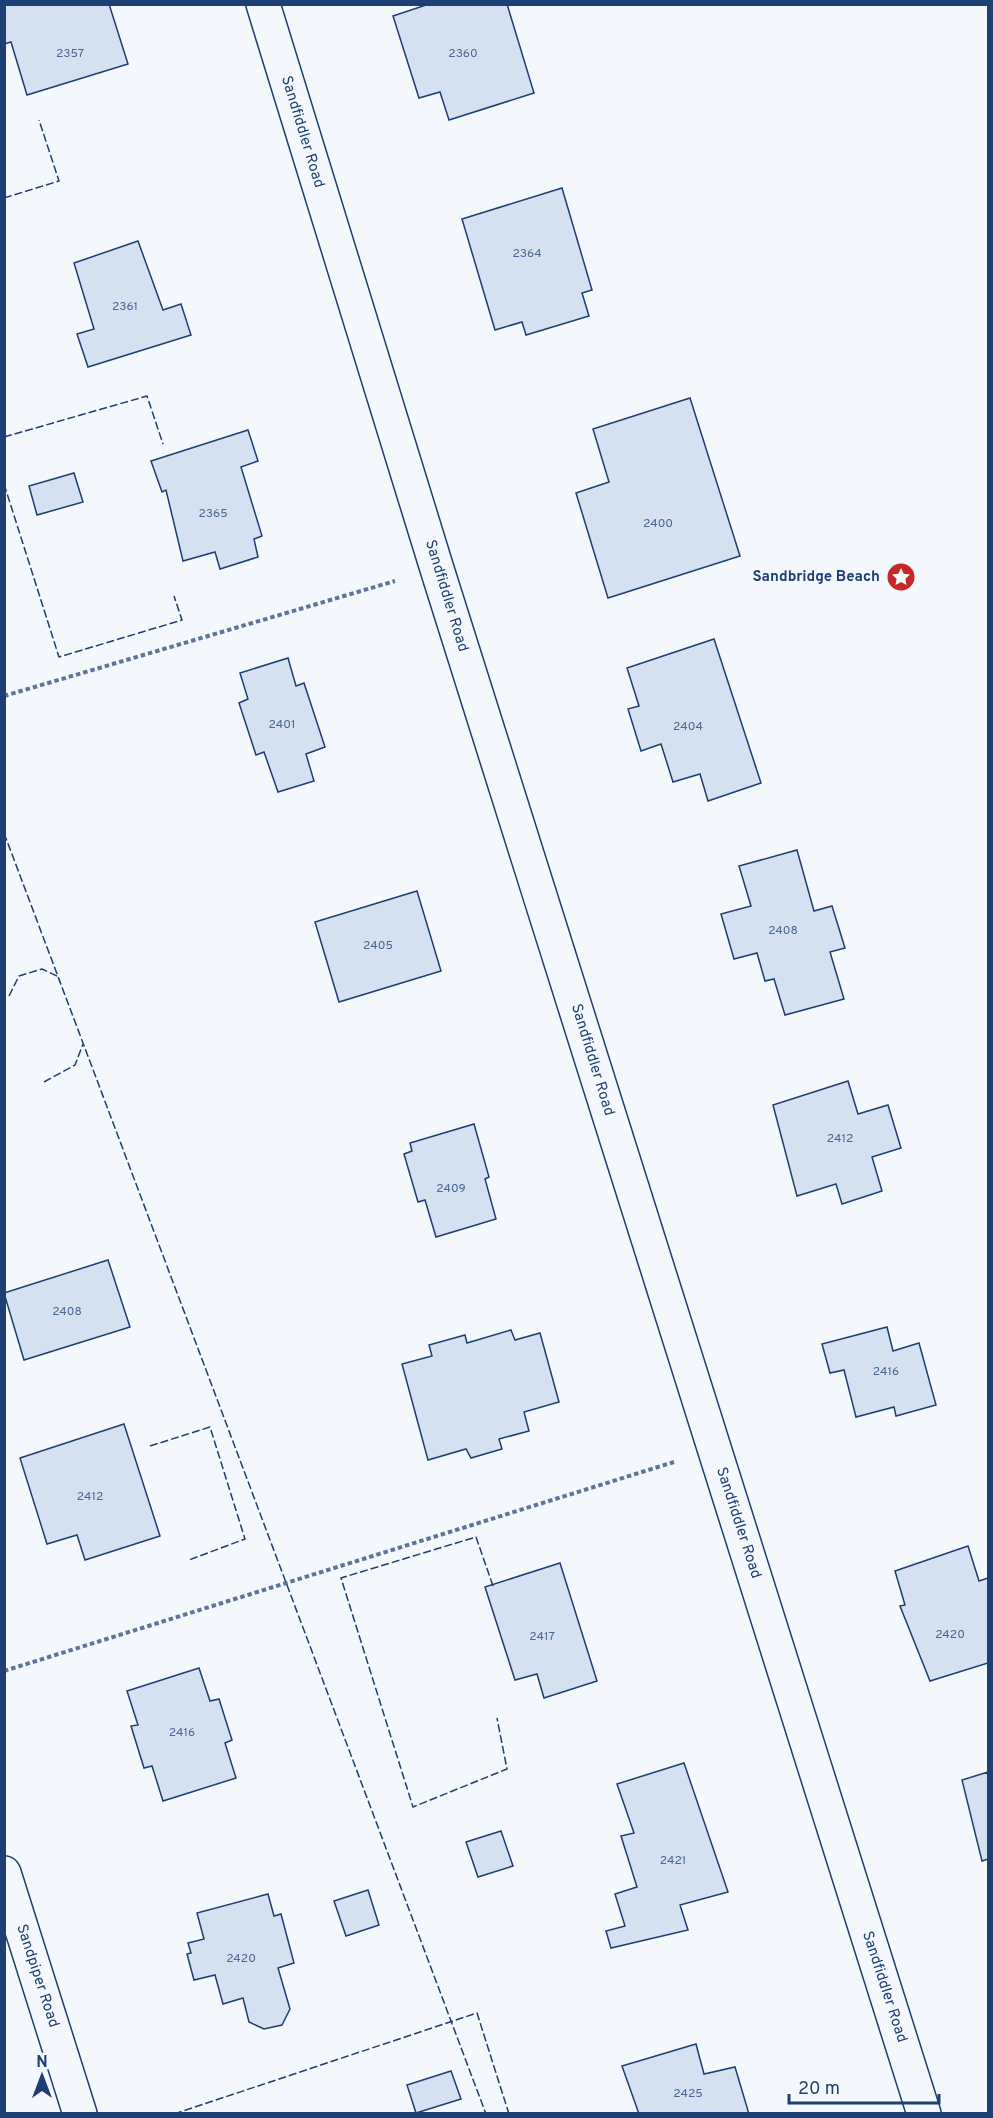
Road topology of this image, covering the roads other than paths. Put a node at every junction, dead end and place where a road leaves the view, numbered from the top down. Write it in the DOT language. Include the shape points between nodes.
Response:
graph roads {
  1 [pos="263,4"];
  2 [pos="4,1873"];
  3 [pos="13,1927"];
  4 [pos="80,2114"];
  5 [pos="924,2114"];
  1 -- 5 [label="street, Sandfiddler Road"];
  2 -- 3 [label="street, Sandpiper Road"];
  3 -- 4 [label="street, Sandpiper Road"];
}
